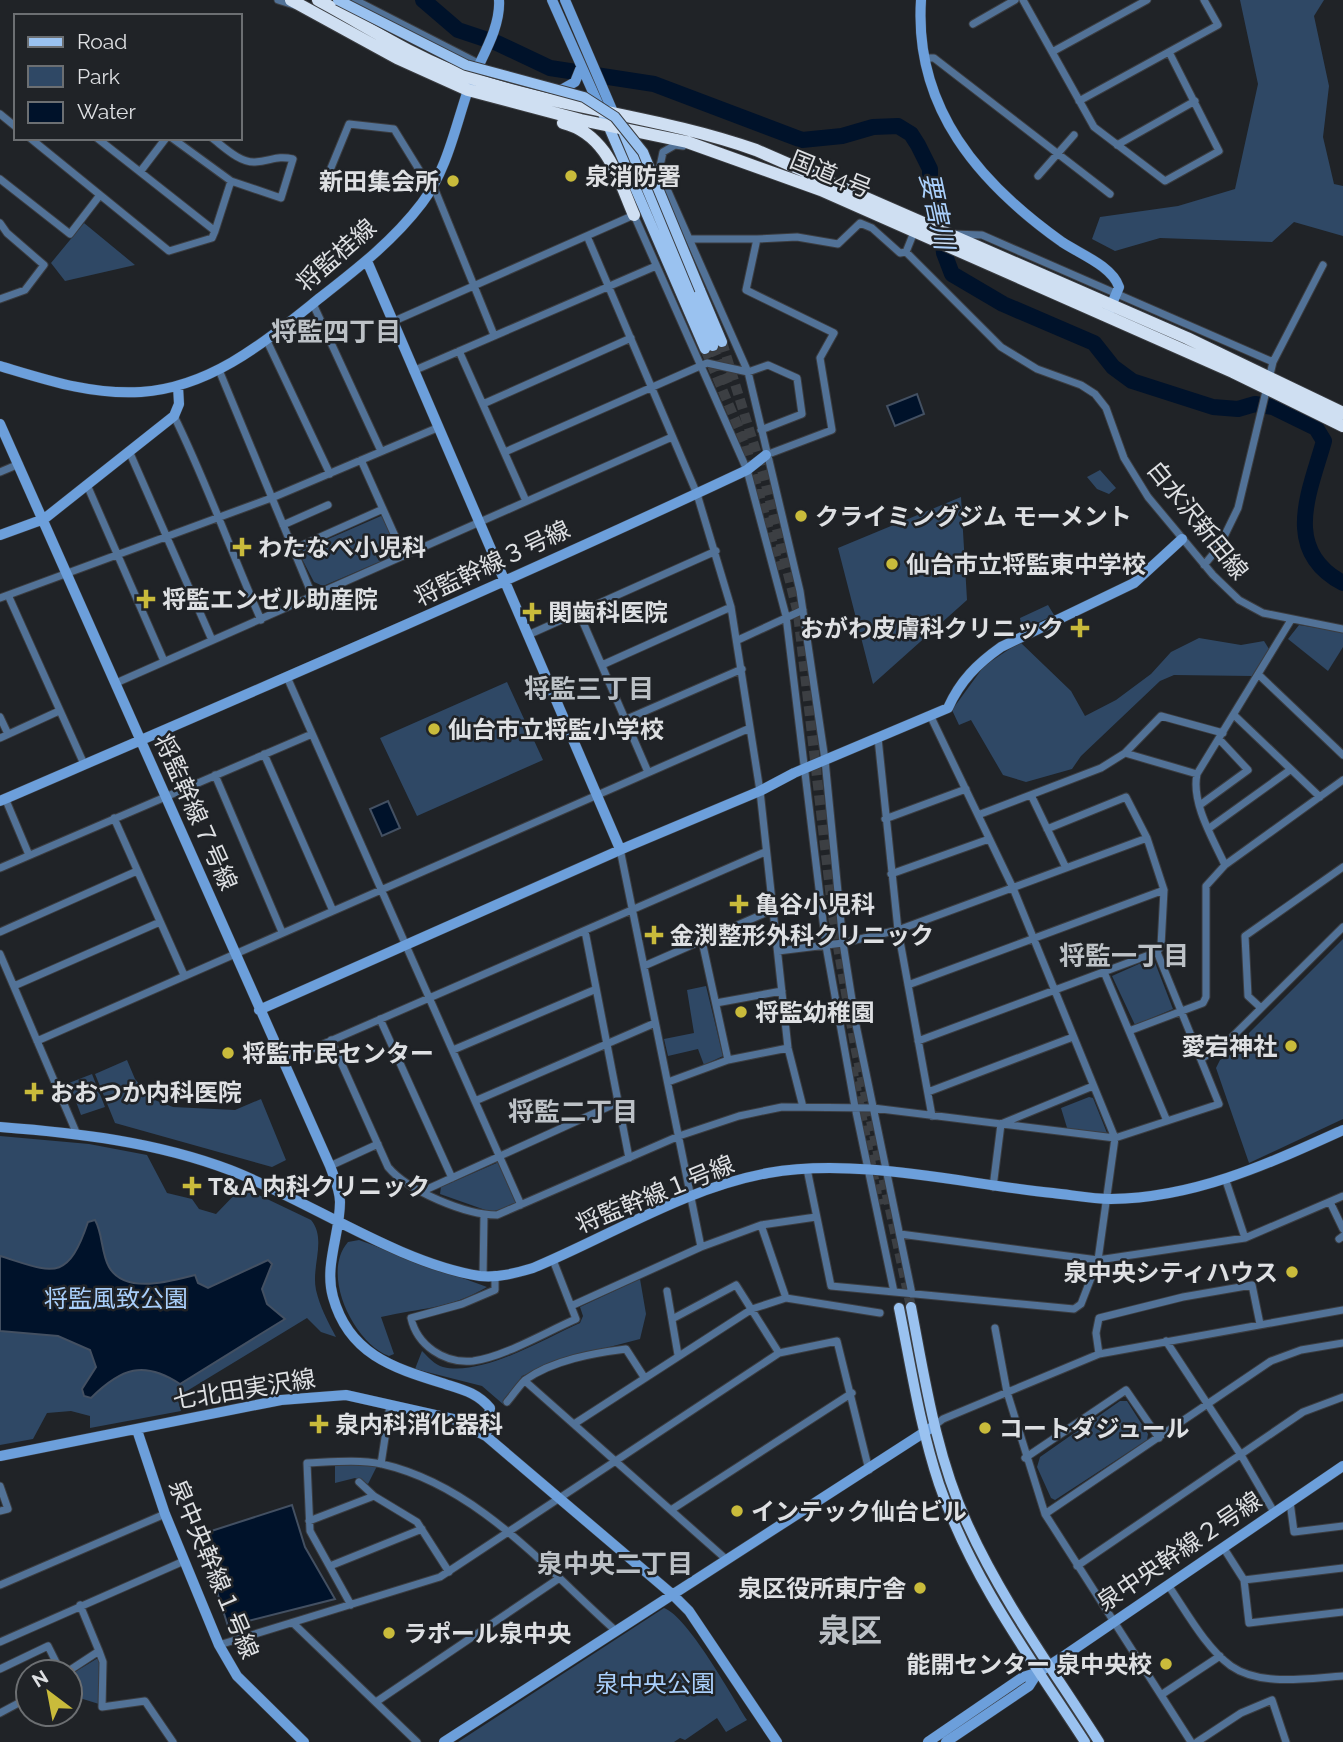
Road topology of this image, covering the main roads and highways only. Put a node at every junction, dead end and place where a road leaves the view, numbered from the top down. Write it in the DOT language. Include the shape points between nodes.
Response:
graph roads {
  1 [pos="290,0"];
  2 [pos="338,0"];
  3 [pos="316,6"];
  4 [pos="532,100"];
  5 [pos="607,111"];
  6 [pos="615,127"];
  7 [pos="634,215"];
  8 [pos="1112,305"];
  9 [pos="1268,388"];
  10 [pos="1343,413"];
  11 [pos="1343,426"];
  12 [pos="911,1307"];
  13 [pos="899,1308"];
  14 [pos="929,1430"];
  15 [pos="1085,1742"];
  16 [pos="1099,1742"];
  1 -- 3 [label="highway, 国道4号"];
  2 -- 6 [label="main road, bridge" via="466,65 584,97 615,117 643,152 700,290 713,346"];
  3 -- 4 [label="highway, 国道4号" via="397,58"];
  4 -- 5 [label="highway, 国道4号"];
  4 -- 6 [label="highway, 国道4号"];
  4 -- 7 [label="highway" via="539,116 575,126 596,140"];
  5 -- 6 [label="main road"];
  5 -- 8 [label="highway, 国道4号" via="704,131"];
  6 -- 8 [label="highway, 国道4号" via="702,147 821,190 951,248"];
  8 -- 9 [label="highway, 国道4号"];
  9 -- 10 [label="highway, 国道4号"];
  9 -- 11 [label="highway, 国道4号"];
  12 -- 14 [label="main road"];
  13 -- 14 [label="main road"];
  14 -- 15 [label="main road" via="940,1485 996,1606"];
  14 -- 16 [label="main road" via="991,1572"];
}
